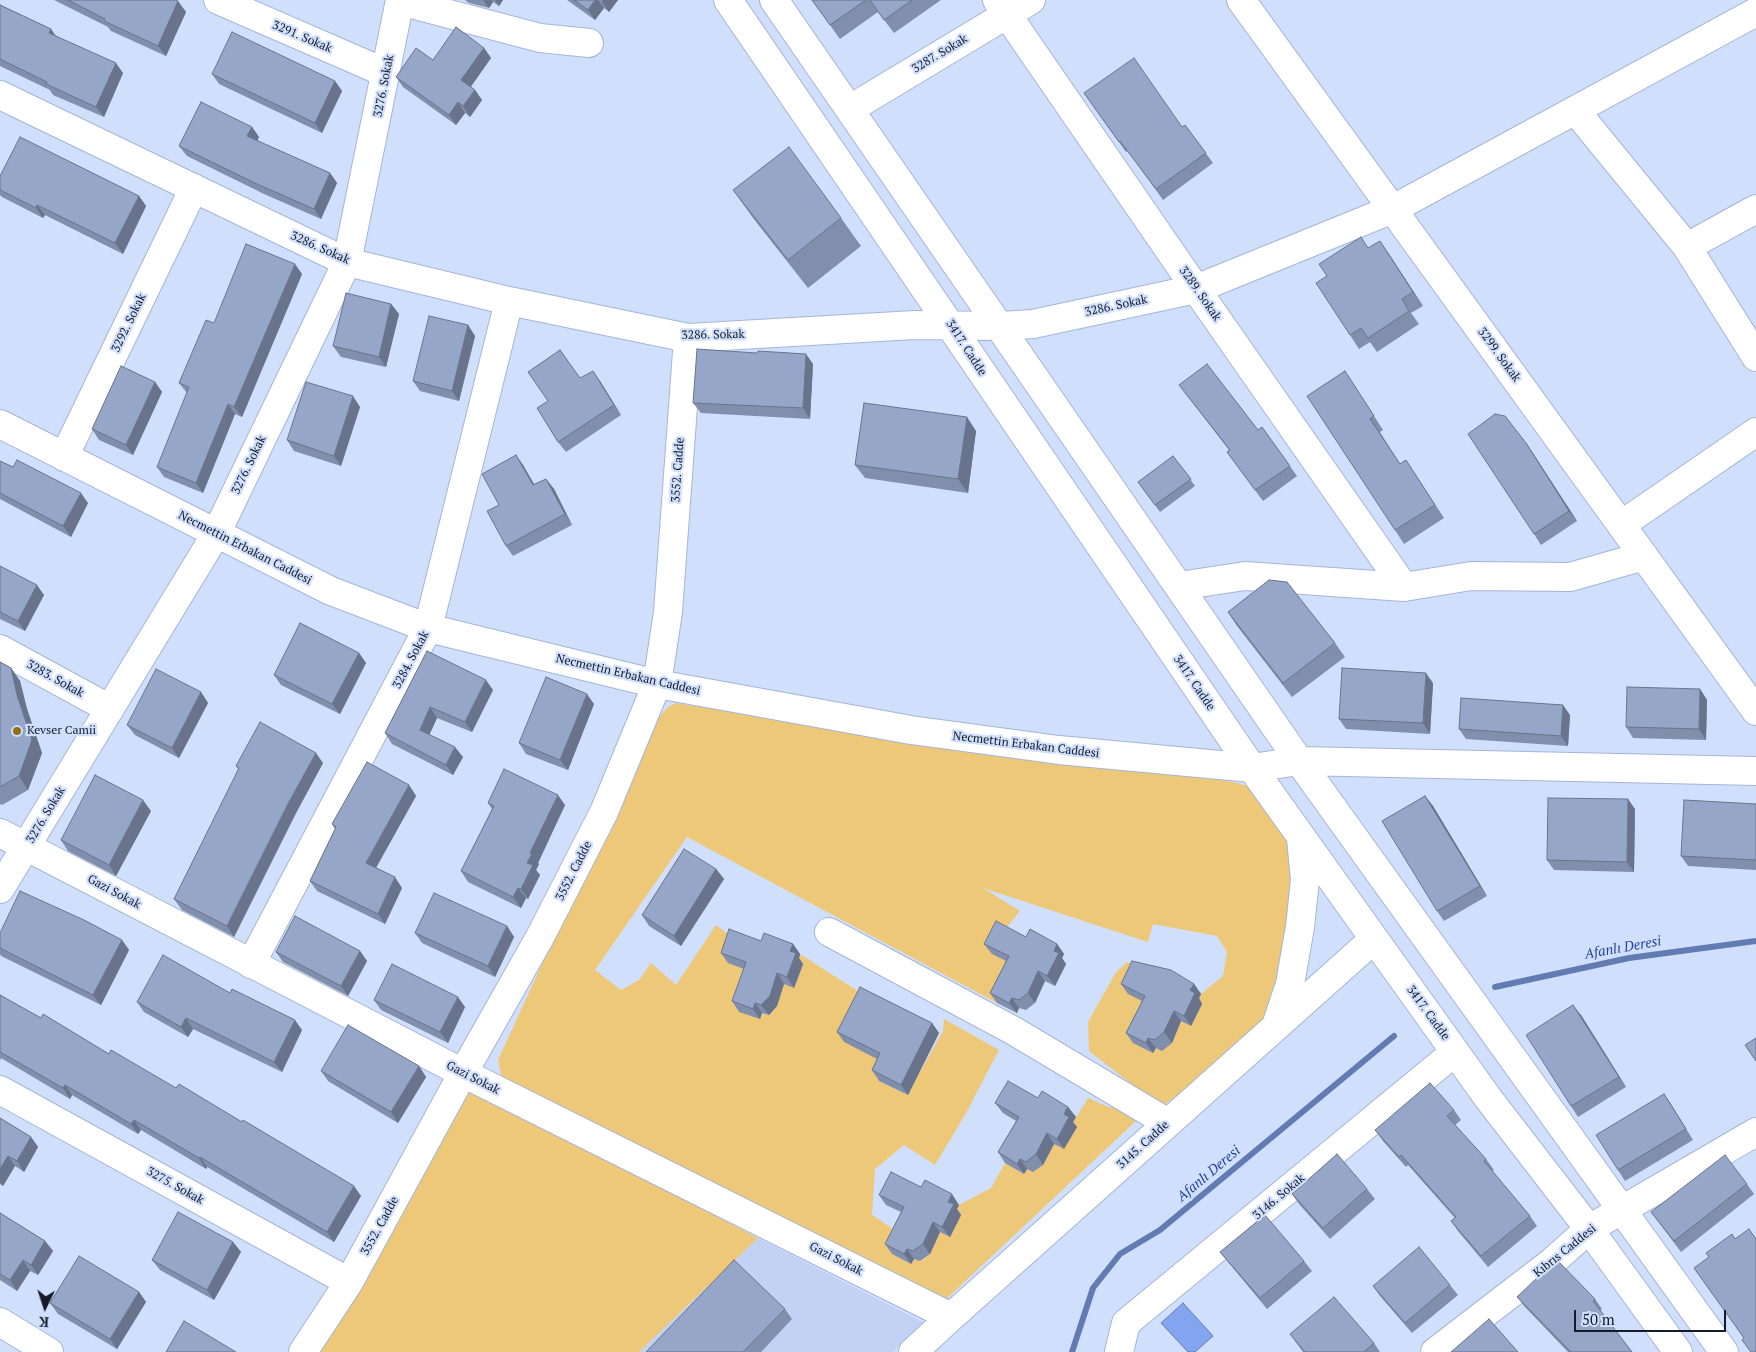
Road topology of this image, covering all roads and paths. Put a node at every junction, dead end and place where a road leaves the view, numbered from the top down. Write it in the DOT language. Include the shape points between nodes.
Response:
graph roads {
  1 [pos="218,0"];
  2 [pos="400,0"];
  3 [pos="728,0"];
  4 [pos="774,0"];
  5 [pos="1031,0"];
  6 [pos="1241,0"];
  7 [pos="1002,7"];
  8 [pos="1756,12"];
  9 [pos="589,43"];
  10 [pos="386,73"];
  11 [pos="0,95"];
  12 [pos="850,109"];
  13 [pos="1575,110"];
  14 [pos="194,188"];
  15 [pos="1392,209"];
  16 [pos="1756,209"];
  17 [pos="1686,247"];
  18 [pos="347,262"];
  19 [pos="1196,289"];
  20 [pos="509,301"];
  21 [pos="1000,326"];
  22 [pos="952,327"];
  23 [pos="688,338"];
  24 [pos="1756,357"];
  25 [pos="0,424"];
  26 [pos="1756,432"];
  27 [pos="64,457"];
  28 [pos="1621,525"];
  29 [pos="216,534"];
  30 [pos="1644,556"];
  31 [pos="1180,586"];
  32 [pos="1404,587"];
  33 [pos="428,628"];
  34 [pos="0,649"];
  35 [pos="657,684"];
  36 [pos="110,709"];
  37 [pos="1756,710"];
  38 [pos="1300,760"];
  39 [pos="1252,768"];
  40 [pos="1756,771"];
  41 [pos="0,833"];
  42 [pos="1301,836"];
  43 [pos="27,847"];
  44 [pos="0,889"];
  45 [pos="829,932"];
  46 [pos="1374,939"];
  47 [pos="250,964"];
  48 [pos="1276,1027"];
  49 [pos="1455,1052"];
  50 [pos="463,1073"];
  51 [pos="0,1090"];
  52 [pos="1168,1123"];
  53 [pos="1756,1132"];
  54 [pos="1622,1210"];
  55 [pos="1589,1229"];
  56 [pos="349,1282"];
  57 [pos="951,1317"];
  58 [pos="0,1322"];
  59 [pos="49,1352"];
  60 [pos="303,1352"];
  61 [pos="914,1352"];
  62 [pos="1119,1352"];
  63 [pos="1435,1352"];
  64 [pos="1678,1352"];
  65 [pos="1724,1352"];
  1 -- 10 [label="street, 3291. Sokak"];
  2 -- 9 [label="street" via="540,38"];
  2 -- 10 [label="street, 3276. Sokak"];
  3 -- 22 [label="street, 3417. Cadde"];
  4 -- 12 [label="street"];
  5 -- 7 [label="street, 3287. Sokak"];
  6 -- 15 [label="street, 3299. Sokak"];
  7 -- 12 [label="street, 3287. Sokak"];
  7 -- 19 [label="street, 3289. Sokak"];
  8 -- 13 [label="street, 3286. Sokak"];
  10 -- 18 [label="street, 3276. Sokak"];
  11 -- 14 [label="street, 3286. Sokak"];
  12 -- 21 [label="street"];
  13 -- 15 [label="street, 3286. Sokak"];
  13 -- 17 [label="street"];
  14 -- 18 [label="street, 3286. Sokak"];
  14 -- 27 [label="street, 3292. Sokak"];
  15 -- 19 [label="street, 3286. Sokak"];
  15 -- 28 [label="street, 3299. Sokak"];
  16 -- 17 [label="street"];
  17 -- 24 [label="street"];
  18 -- 20 [label="street, 3286. Sokak"];
  18 -- 29 [label="street, 3276. Sokak"];
  19 -- 21 [label="street, 3286. Sokak" via="1033,324"];
  19 -- 32 [label="street, 3289. Sokak"];
  20 -- 23 [label="street, 3286. Sokak"];
  20 -- 33 [label="street, 3284. Sokak"];
  21 -- 22 [label="street, 3286. Sokak"];
  21 -- 31 [label="street"];
  22 -- 23 [label="street, 3286. Sokak" via="915,326"];
  22 -- 39 [label="street, 3417. Cadde"];
  23 -- 35 [label="street, 3552. Cadde" via="668,612"];
  25 -- 27 [label="street, Necmettin Erbakan Caddesi"];
  26 -- 28 [label="street"];
  27 -- 29 [label="street, Necmettin Erbakan Caddesi"];
  28 -- 30 [label="street, 3299. Sokak"];
  29 -- 33 [label="street, Necmettin Erbakan Caddesi" via="331,591"];
  29 -- 36 [label="street, 3276. Sokak"];
  30 -- 32 [label="street" via="1570,577 1471,576"];
  30 -- 37 [label="street, 3299. Sokak"];
  31 -- 32 [label="street" via="1245,576"];
  31 -- 38 [label="street"];
  33 -- 35 [label="street, Necmettin Erbakan Caddesi"];
  33 -- 47 [label="street, 3284. Sokak"];
  34 -- 36 [label="street, 3283. Sokak"];
  35 -- 39 [label="street, Necmettin Erbakan Caddesi" via="911,730 1059,750"];
  35 -- 50 [label="street, 3552. Cadde" via="604,812 540,937"];
  36 -- 43 [label="street, 3276. Sokak"];
  38 -- 39 [label="street, Necmettin Erbakan Caddesi"];
  38 -- 40 [label="street, Necmettin Erbakan Caddesi"];
  38 -- 54 [label="street"];
  39 -- 42 [label="street, 3417. Cadde"];
  41 -- 43 [label="street, Gazi Sokak"];
  42 -- 46 [label="street, 3417. Cadde"];
  42 -- 48 [label="street" via="1305,880 1300,927 1290,984"];
  43 -- 44 [label="street, 3276. Sokak"];
  43 -- 47 [label="street, Gazi Sokak"];
  45 -- 52 [label="street" via="1014,1031"];
  46 -- 48 [label="street, 3145. Cadde"];
  46 -- 49 [label="street, 3417. Cadde"];
  47 -- 50 [label="street, Gazi Sokak"];
  48 -- 52 [label="street, 3145. Cadde"];
  49 -- 55 [label="street, 3417. Cadde"];
  49 -- 62 [label="street, 3146. Sokak" via="1126,1323"];
  50 -- 56 [label="street, 3552. Cadde"];
  50 -- 57 [label="street, Gazi Sokak"];
  51 -- 56 [label="street, 3275. Sokak"];
  52 -- 57 [label="street, 3145. Cadde"];
  53 -- 54 [label="street, Kıbrıs Caddesi"];
  54 -- 55 [label="street, Kıbrıs Caddesi"];
  54 -- 65 [label="street"];
  55 -- 63 [label="street, Kıbrıs Caddesi" via="1552,1262"];
  55 -- 64 [label="street, 3417. Cadde"];
  56 -- 60 [label="street, 3552. Cadde"];
  57 -- 61 [label="street, 3145. Cadde"];
  58 -- 59 [label="street"];
}
